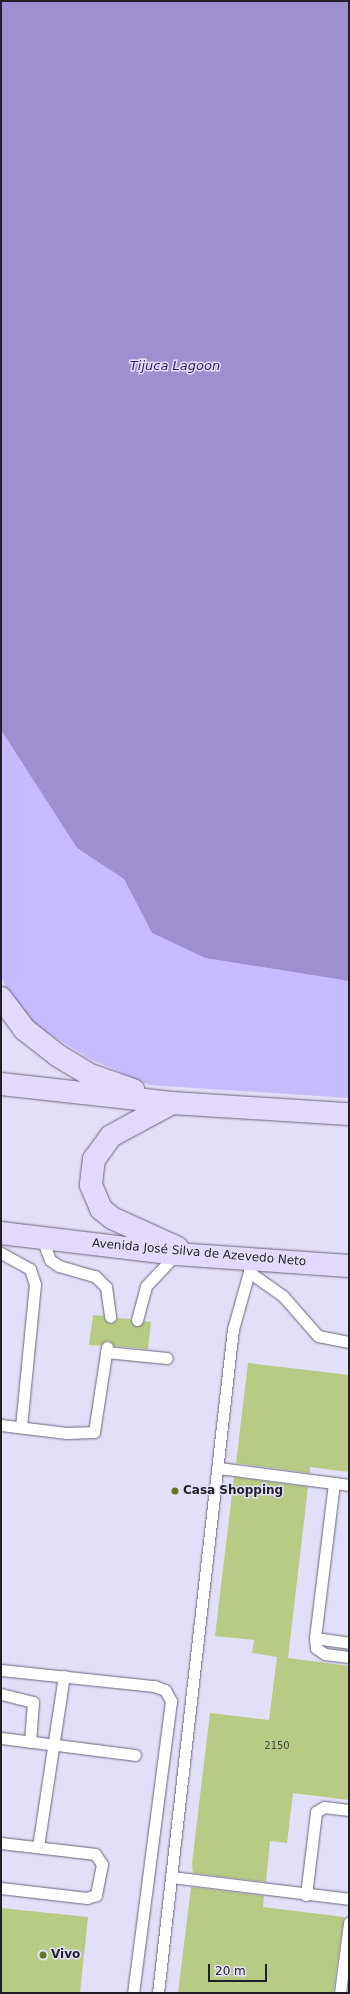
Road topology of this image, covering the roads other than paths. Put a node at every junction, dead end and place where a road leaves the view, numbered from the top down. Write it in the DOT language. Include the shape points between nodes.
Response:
graph roads {
  1 [pos="1,998"];
  2 [pos="1,1084"];
  3 [pos="172,1103"];
  4 [pos="349,1114"];
  5 [pos="1,1232"];
  6 [pos="42,1238"];
  7 [pos="1,1253"];
  8 [pos="183,1254"];
  9 [pos="249,1265"];
  10 [pos="349,1266"];
  11 [pos="110,1317"];
  12 [pos="138,1320"];
  13 [pos="349,1342"];
  14 [pos="167,1358"];
  15 [pos="1,1425"];
  16 [pos="21,1428"];
  17 [pos="219,1468"];
  18 [pos="334,1483"];
  19 [pos="349,1485"];
  20 [pos="315,1638"];
  21 [pos="349,1642"];
  22 [pos="349,1657"];
  23 [pos="1,1670"];
  24 [pos="64,1676"];
  25 [pos="1,1694"];
  26 [pos="1,1738"];
  27 [pos="30,1742"];
  28 [pos="54,1746"];
  29 [pos="135,1755"];
  30 [pos="349,1810"];
  31 [pos="1,1843"];
  32 [pos="38,1847"];
  33 [pos="171,1877"];
  34 [pos="1,1888"];
  35 [pos="306,1895"];
  36 [pos="349,1900"];
  37 [pos="349,1923"];
  38 [pos="133,1993"];
  39 [pos="158,1993"];
  40 [pos="340,1993"];
  1 -- 3 [label="street" via="24,1029 57,1055 90,1075"];
  2 -- 3 [label="street"];
  3 -- 4 [label="street"];
  3 -- 8 [label="street" via="111,1136 94,1159 91,1185 101,1209 112,1218"];
  5 -- 6 [label="street, Avenida José Silva de Azevedo Neto"];
  6 -- 8 [label="street, Avenida José Silva de Azevedo Neto"];
  6 -- 11 [label="lane" via="50,1260 59,1266 95,1276 106,1287"];
  7 -- 16 [label="lane" via="30,1269 35,1284"];
  8 -- 9 [label="street, Avenida José Silva de Azevedo Neto"];
  8 -- 12 [label="lane" via="146,1286"];
  9 -- 10 [label="street, Avenida José Silva de Azevedo Neto"];
  9 -- 13 [label="lane" via="283,1296 318,1336"];
  9 -- 17 [label="lane" via="234,1328"];
  14 -- 16 [label="lane" via="107,1350 94,1432"];
  15 -- 16 [label="lane"];
  17 -- 18 [label="lane"];
  17 -- 33 [label="lane"];
  18 -- 19 [label="lane"];
  18 -- 20 [label="lane"];
  20 -- 21 [label="lane"];
  20 -- 22 [label="lane" via="316,1648 325,1654"];
  23 -- 24 [label="lane"];
  24 -- 28 [label="lane"];
  24 -- 38 [label="lane" via="154,1686 165,1690 171,1701"];
  25 -- 27 [label="lane" via="33,1702"];
  26 -- 27 [label="lane"];
  27 -- 28 [label="lane"];
  28 -- 29 [label="lane"];
  28 -- 32 [label="lane"];
  30 -- 35 [label="lane" via="324,1807 316,1812"];
  31 -- 32 [label="lane"];
  32 -- 34 [label="lane" via="99,1858 102,1864 96,1896 87,1898"];
  33 -- 35 [label="lane"];
  33 -- 39 [label="lane"];
  35 -- 36 [label="lane"];
  37 -- 40 [label="lane"];
}
